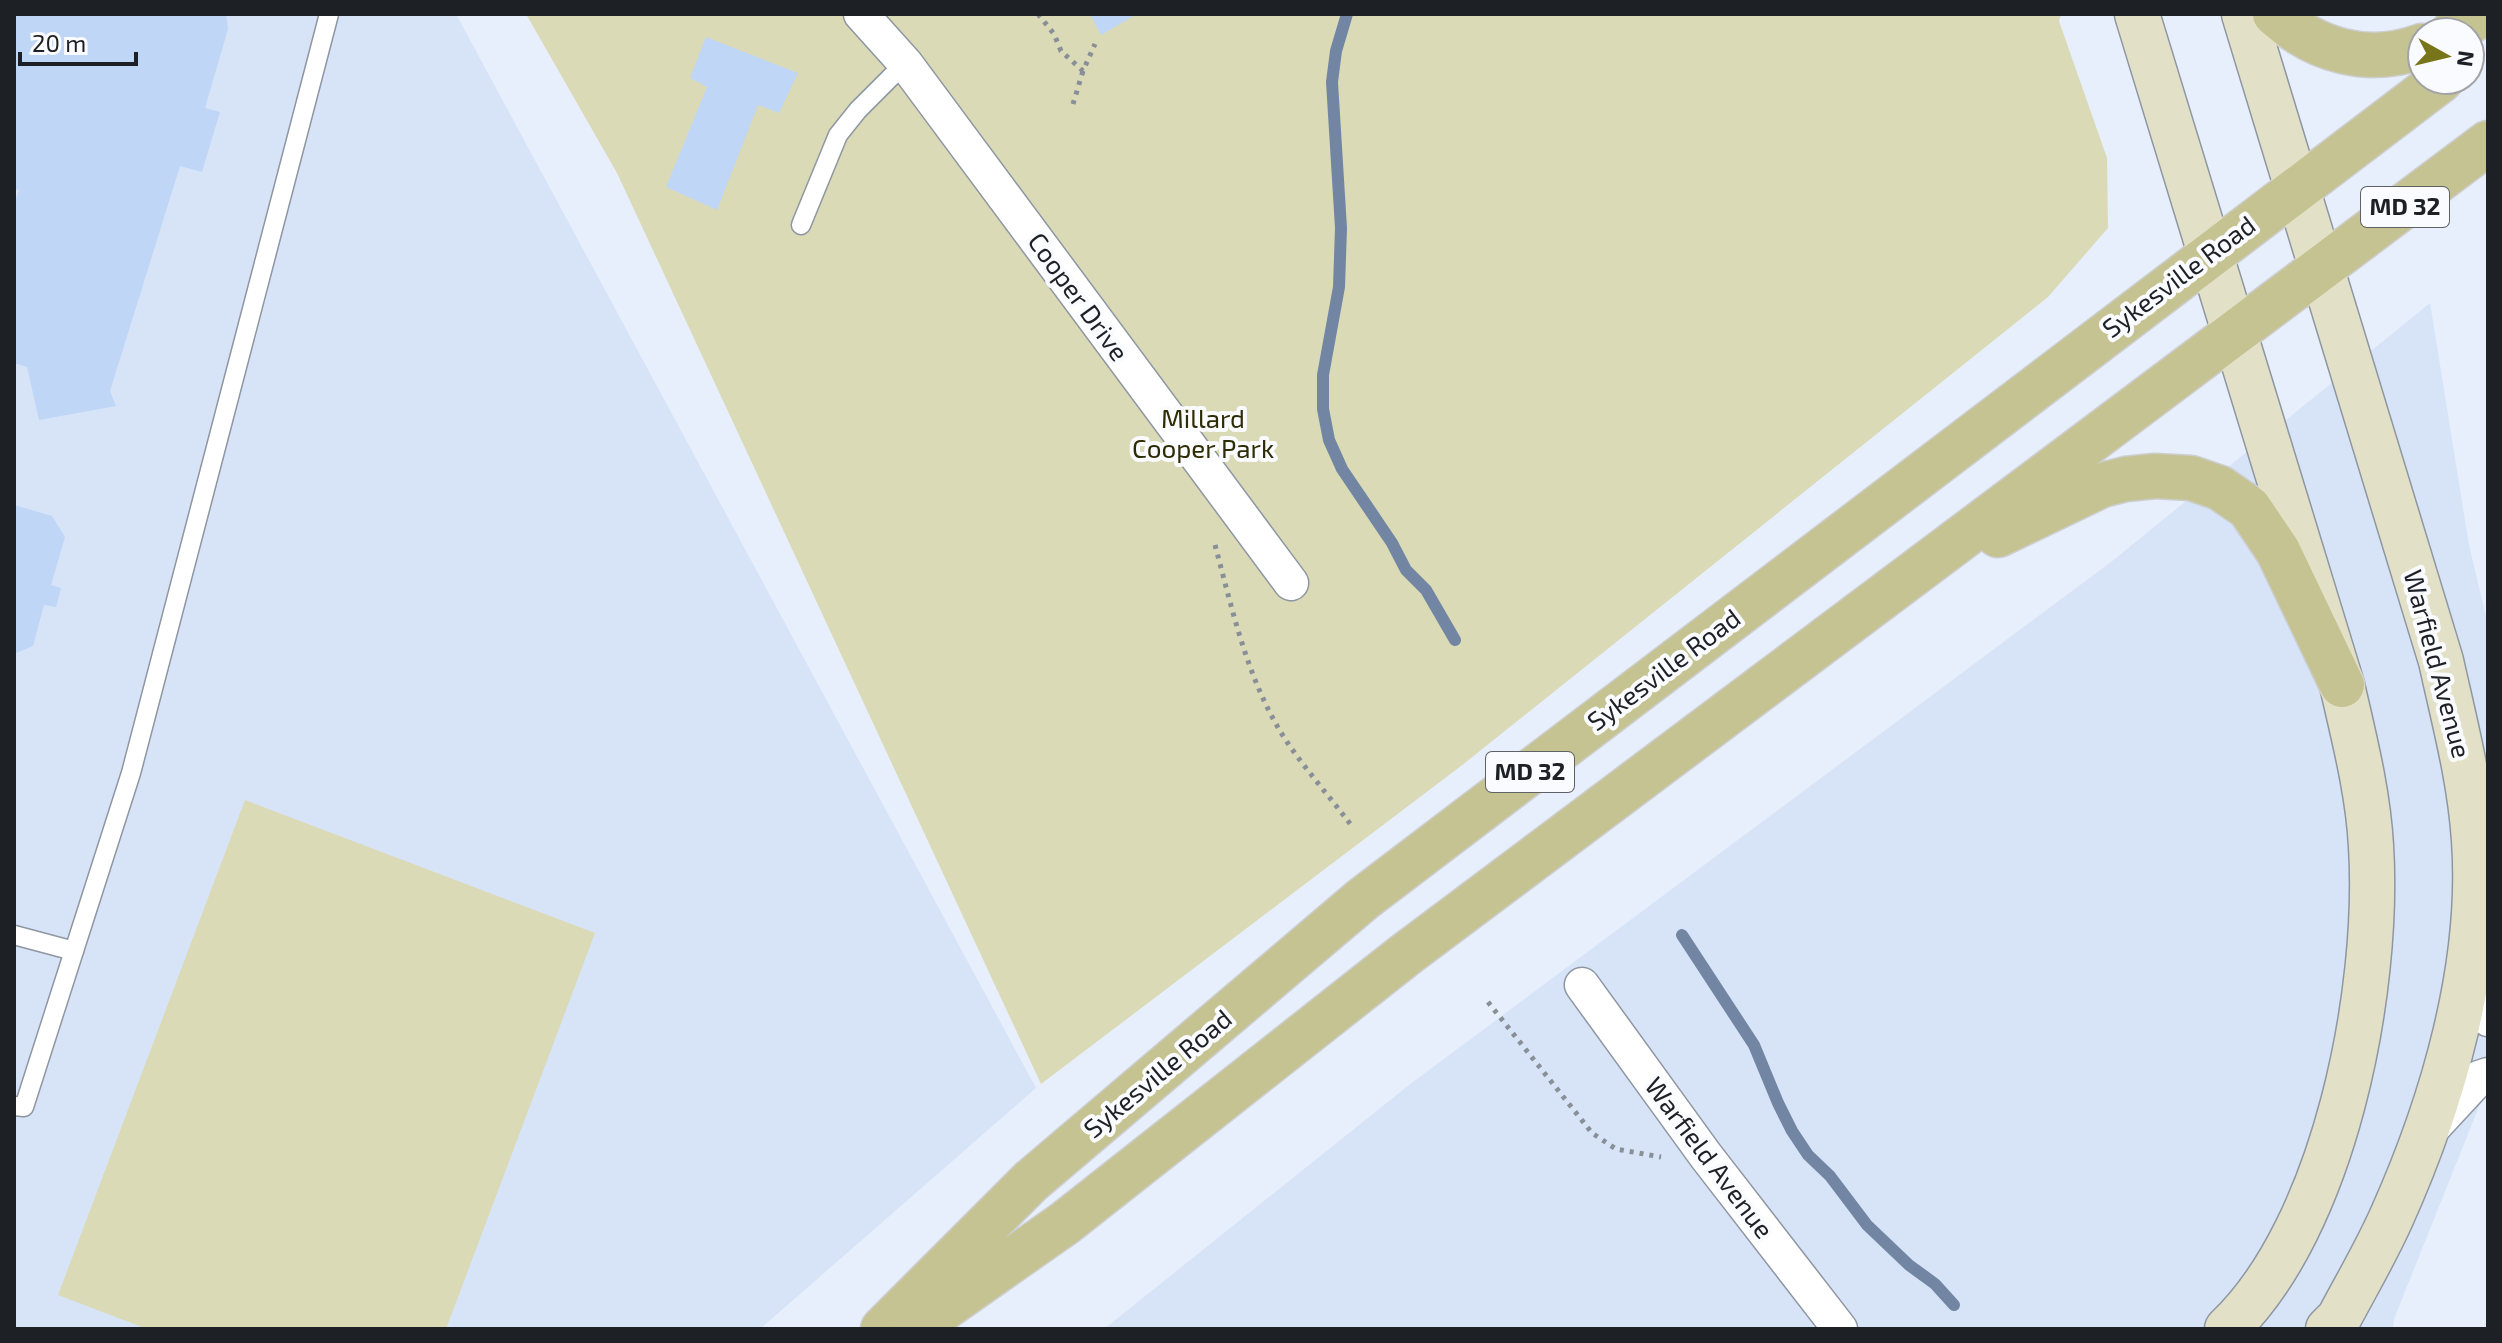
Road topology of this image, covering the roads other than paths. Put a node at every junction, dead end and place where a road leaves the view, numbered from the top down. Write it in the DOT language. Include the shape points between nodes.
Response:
graph roads {
  1 [pos="329,14"];
  2 [pos="861,14"];
  3 [pos="2137,14"];
  4 [pos="2244,14"];
  5 [pos="2275,14"];
  6 [pos="2406,51"];
  7 [pos="905,63"];
  8 [pos="2420,96"];
  9 [pos="2488,143"];
  10 [pos="2296,188"];
  11 [pos="801,225"];
  12 [pos="2210,254"];
  13 [pos="2322,270"];
  14 [pos="2234,334"];
  15 [pos="1905,580"];
  16 [pos="1291,583"];
  17 [pos="2342,685"];
  18 [pos="14,935"];
  19 [pos="74,951"];
  20 [pos="2469,974"];
  21 [pos="1582,985"];
  22 [pos="2488,1019"];
  23 [pos="2488,1075"];
  24 [pos="14,1106"];
  25 [pos="2425,1136"];
  26 [pos="2336,1325"];
  27 [pos="883,1329"];
  28 [pos="914,1329"];
  29 [pos="1840,1329"];
  30 [pos="2227,1329"];
  1 -- 19 [label="lane" via="131,773"];
  2 -- 7 [label="street, Cooper Drive"];
  3 -- 12 [label="street"];
  4 -- 10 [label="street, Warfield Avenue"];
  5 -- 6 [label="main road" via="2295,32 2338,51 2374,56"];
  7 -- 11 [label="lane" via="838,135"];
  7 -- 16 [label="street, Cooper Drive"];
  8 -- 10 [label="main road, Sykesville Road / MD 32"];
  9 -- 13 [label="main road, MD 32"];
  10 -- 12 [label="main road, Sykesville Road / MD 32"];
  10 -- 13 [label="street, Warfield Avenue"];
  12 -- 14 [label="street"];
  12 -- 27 [label="main road, Sykesville Road / MD 32" via="1363,899 1031,1181"];
  13 -- 14 [label="main road, MD 32"];
  13 -- 20 [label="street, Warfield Avenue" via="2441,661 2463,758 2474,840"];
  14 -- 15 [label="main road, MD 32"];
  14 -- 17 [label="street"];
  15 -- 17 [label="main road" via="2102,485 2155,476 2191,478 2220,488 2249,508 2278,551"];
  15 -- 28 [label="main road, MD 32" via="1405,955 1065,1223"];
  17 -- 30 [label="street" via="2371,845 2372,902 2361,1021 2315,1194 2265,1287"];
  18 -- 19 [label="lane"];
  19 -- 24 [label="lane" via="24,1107"];
  20 -- 22 [label="street"];
  20 -- 25 [label="street, Warfield Avenue"];
  21 -- 29 [label="street, Warfield Avenue"];
  23 -- 25 [label="street" via="2479,1078"];
  25 -- 26 [label="street, Warfield Avenue"];
}
